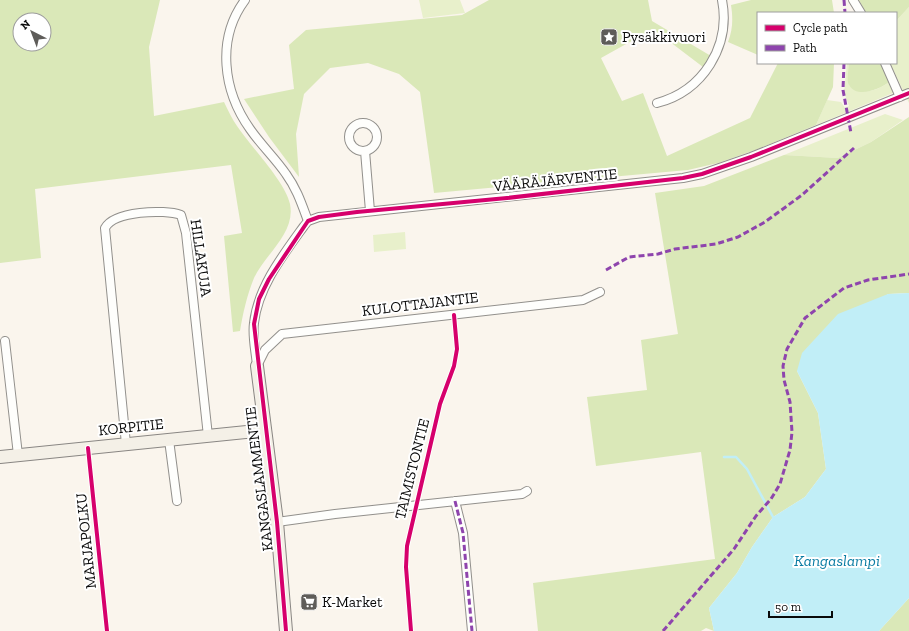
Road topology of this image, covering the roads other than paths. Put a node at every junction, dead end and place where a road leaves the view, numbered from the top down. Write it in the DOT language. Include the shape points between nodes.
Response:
graph roads {
  1 [pos="245,0"];
  2 [pos="722,0"];
  3 [pos="854,0"];
  4 [pos="860,12"];
  5 [pos="884,64"];
  6 [pos="909,93"];
  7 [pos="900,97"];
  8 [pos="658,103"];
  9 [pos="365,151"];
  10 [pos="370,211"];
  11 [pos="308,221"];
  12 [pos="600,292"];
  13 [pos="5,341"];
  14 [pos="257,366"];
  15 [pos="265,430"];
  16 [pos="208,436"];
  17 [pos="170,440"];
  18 [pos="126,444"];
  19 [pos="18,455"];
  20 [pos="0,457"];
  21 [pos="527,492"];
  22 [pos="177,501"];
  23 [pos="455,501"];
  24 [pos="277,522"];
  25 [pos="286,631"];
  26 [pos="472,631"];
  1 -- 11 [label="street" via="232,25 227,44 226,68 229,87 237,108 250,128 298,193"];
  2 -- 8 [label="street" via="724,32 713,60 693,84 677,96"];
  3 -- 4 [label="street"];
  5 -- 7 [label="street"];
  6 -- 7 [label="street, VÄÄRÄJÄRVENTIE"];
  7 -- 10 [label="street, VÄÄRÄJÄRVENTIE" via="751,157 696,176"];
  9 -- 10 [label="street"];
  10 -- 11 [label="street, VÄÄRÄJÄRVENTIE" via="319,217"];
  11 -- 14 [label="street, KANGASLAMMENTIE" via="269,279 259,300 254,324"];
  12 -- 14 [label="street, KULOTTAJANTIE" via="583,300 282,334 265,350"];
  13 -- 19 [label="street"];
  14 -- 15 [label="street, KANGASLAMMENTIE"];
  15 -- 16 [label="street, KORPITIE"];
  15 -- 24 [label="street, KANGASLAMMENTIE"];
  16 -- 17 [label="street, KORPITIE"];
  16 -- 18 [label="street, HILLAKUJA" via="186,233 181,215 171,211 126,215 108,223 105,228"];
  17 -- 18 [label="street, KORPITIE"];
  17 -- 22 [label="street"];
  18 -- 19 [label="street, KORPITIE"];
  19 -- 20 [label="street, KORPITIE"];
  21 -- 23 [label="street"];
  23 -- 24 [label="street"];
  23 -- 26 [label="street" via="463,533"];
  24 -- 25 [label="street, KANGASLAMMENTIE"];
}
